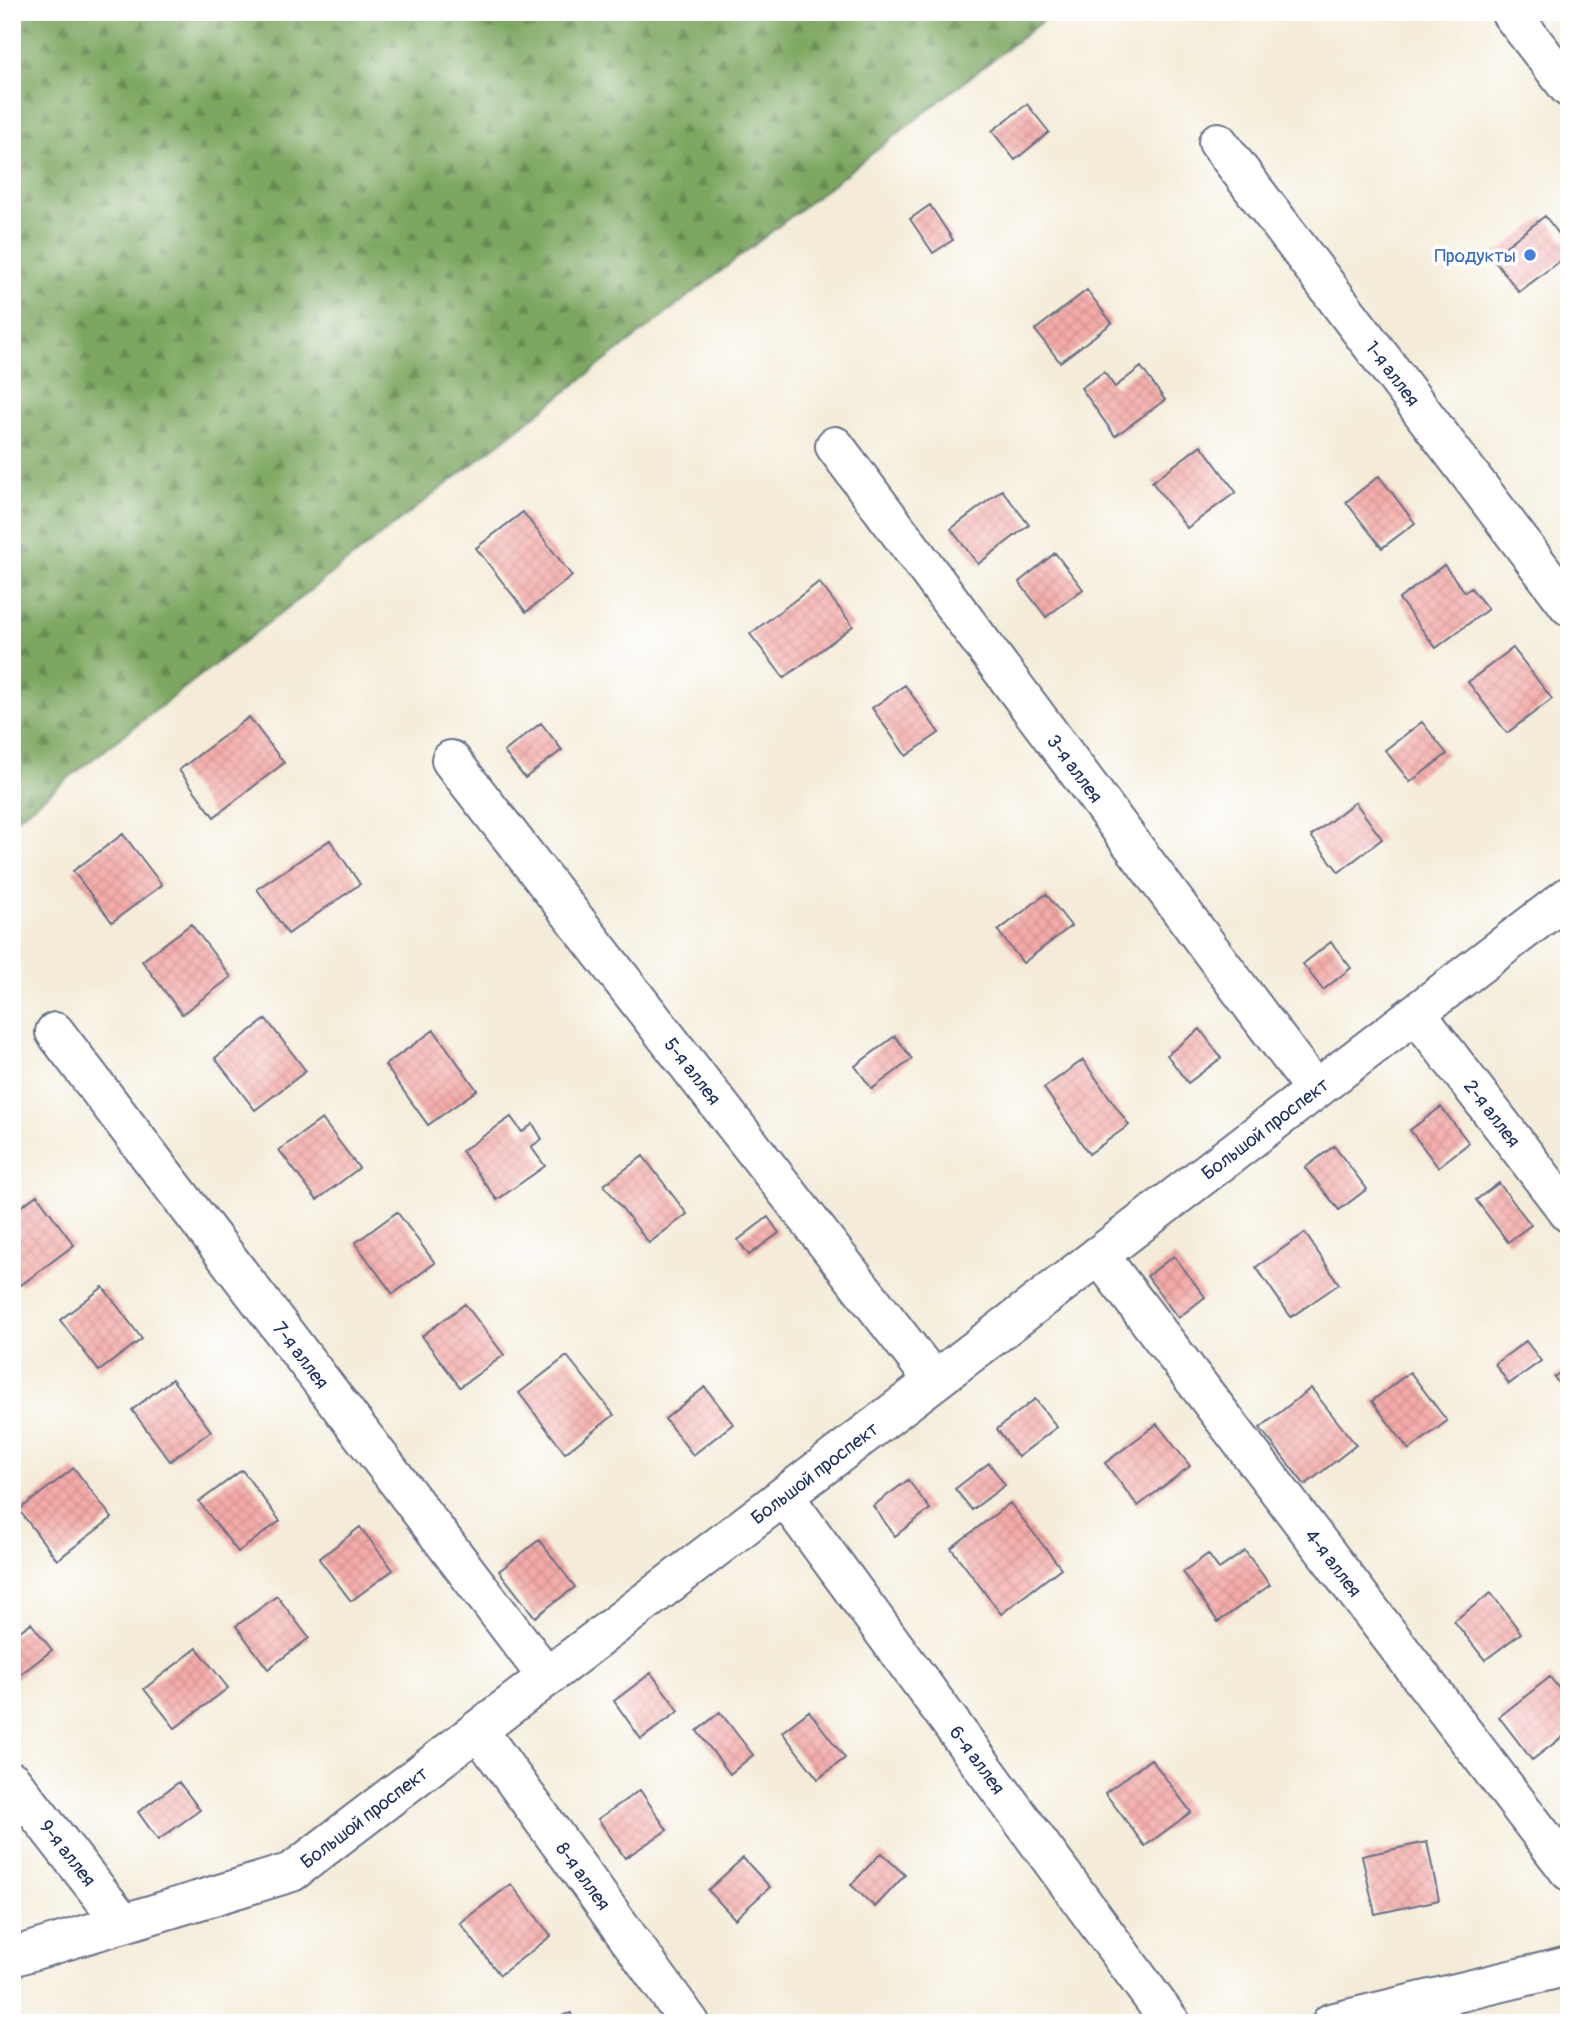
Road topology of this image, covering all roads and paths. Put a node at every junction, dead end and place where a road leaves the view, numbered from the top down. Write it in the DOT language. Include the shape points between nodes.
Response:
graph roads {
  1 [pos="1510,12"];
  2 [pos="1569,88"];
  3 [pos="1218,142"];
  4 [pos="835,446"];
  5 [pos="1569,606"];
  6 [pos="450,760"];
  7 [pos="1569,896"];
  8 [pos="1416,1013"];
  9 [pos="55,1031"];
  10 [pos="1315,1090"];
  11 [pos="1569,1213"];
  12 [pos="1099,1255"];
  13 [pos="934,1381"];
  14 [pos="784,1496"];
  15 [pos="547,1676"];
  16 [pos="478,1730"];
  17 [pos="12,1781"];
  18 [pos="1569,1871"];
  19 [pos="123,1923"];
  20 [pos="12,1957"];
  21 [pos="1569,1966"];
  22 [pos="690,2023"];
  23 [pos="1171,2023"];
  24 [pos="1331,2023"];
  1 -- 2 [label="street"];
  3 -- 5 [label="street, 1-я аллея"];
  4 -- 10 [label="street, 3-я аллея"];
  6 -- 13 [label="street, 5-я аллея"];
  7 -- 8 [label="street, Большой проспект"];
  8 -- 10 [label="street, Большой проспект"];
  8 -- 11 [label="street, 2-я аллея"];
  9 -- 15 [label="street, 7-я аллея"];
  10 -- 12 [label="street, Большой проспект"];
  12 -- 13 [label="street, Большой проспект"];
  12 -- 18 [label="street, 4-я аллея"];
  13 -- 14 [label="street, Большой проспект"];
  14 -- 15 [label="street, Большой проспект"];
  14 -- 23 [label="street, 6-я аллея"];
  15 -- 16 [label="street, Большой проспект"];
  16 -- 19 [label="street, Большой проспект" via="292,1872"];
  16 -- 22 [label="street, 8-я аллея"];
  17 -- 19 [label="street, 9-я аллея"];
  19 -- 20 [label="street, Большой проспект"];
  21 -- 24 [label="street"];
}
